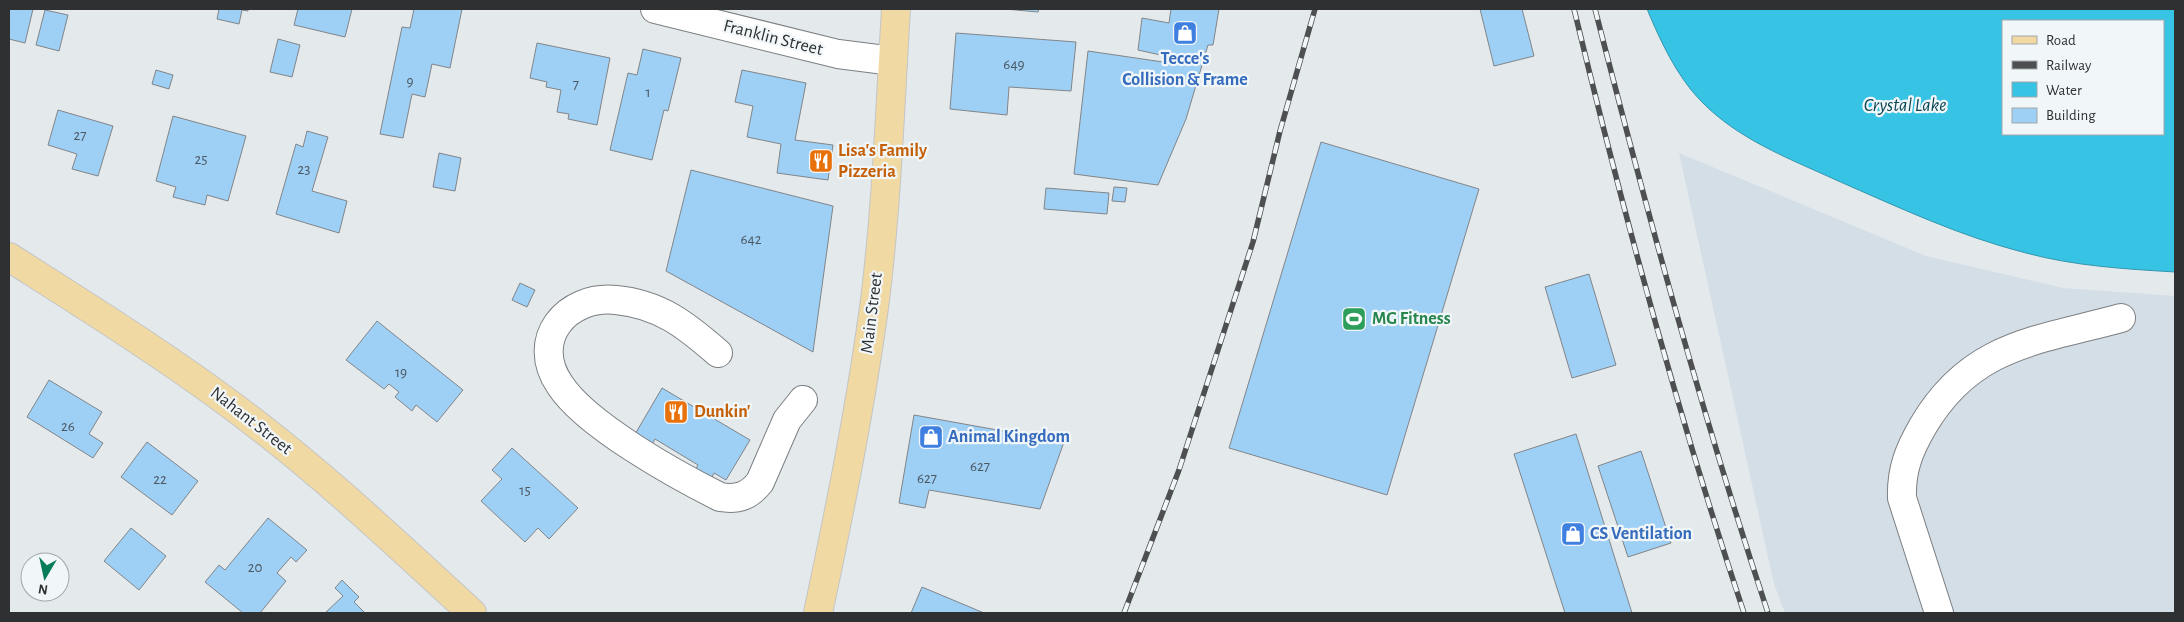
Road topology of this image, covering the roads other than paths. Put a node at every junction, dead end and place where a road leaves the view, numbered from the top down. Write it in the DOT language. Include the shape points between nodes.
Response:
graph roads {
  1 [pos="655,9"];
  2 [pos="896,9"];
  3 [pos="893,61"];
  4 [pos="9,257"];
  5 [pos="2121,318"];
  6 [pos="718,353"];
  7 [pos="803,400"];
  8 [pos="472,613"];
  9 [pos="818,613"];
  10 [pos="1939,613"];
  1 -- 3 [label="street, Franklin Street" via="838,54"];
  2 -- 3 [label="main road, Main Street"];
  3 -- 9 [label="main road, Main Street" via="882,232 869,338 852,446"];
  4 -- 8 [label="main road, Nahant Street" via="203,384 248,418 368,518"];
  5 -- 10 [label="street" via="2018,346 1984,360 1948,390 1932,411 1906,460 1902,498"];
  6 -- 7 [label="street" via="681,322 663,312 617,300 599,300 576,308 558,323 548,343 548,355 560,386 602,426 720,497 739,498 756,488 787,420"];
}
